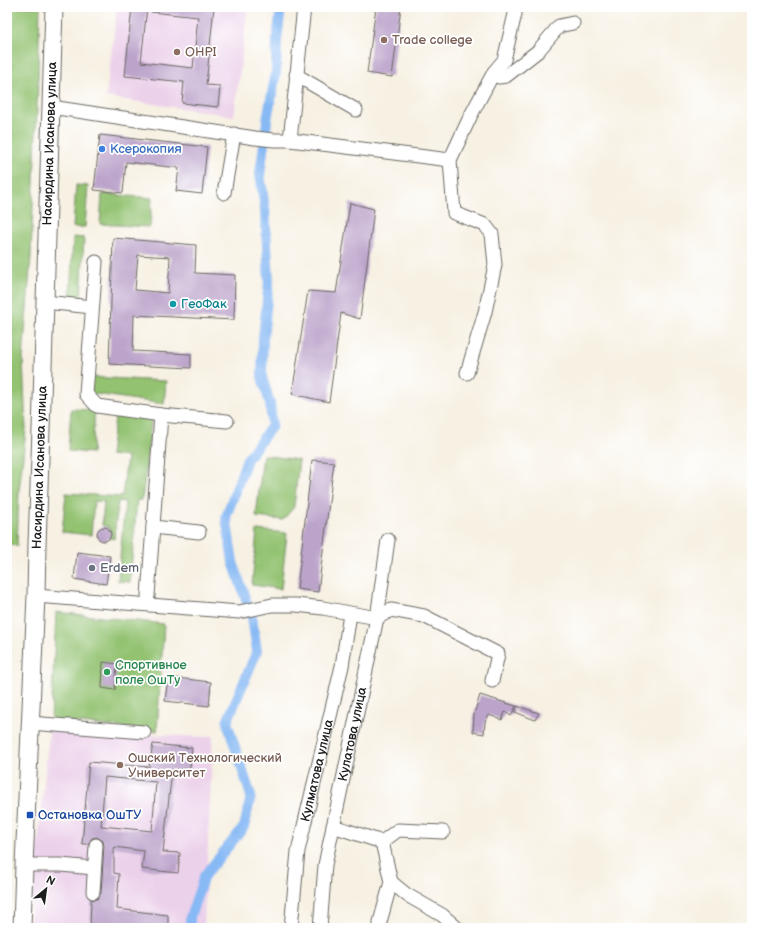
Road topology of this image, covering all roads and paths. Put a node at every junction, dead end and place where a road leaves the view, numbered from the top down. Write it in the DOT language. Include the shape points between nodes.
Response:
graph roads {
  1 [pos="54,7"];
  2 [pos="304,7"];
  3 [pos="514,7"];
  4 [pos="573,23"];
  5 [pos="494,72"];
  6 [pos="296,75"];
  7 [pos="51,107"];
  8 [pos="356,110"];
  9 [pos="234,134"];
  10 [pos="290,140"];
  11 [pos="450,160"];
  12 [pos="224,194"];
  13 [pos="96,262"];
  14 [pos="45,302"];
  15 [pos="92,307"];
  16 [pos="467,373"];
  17 [pos="162,415"];
  18 [pos="227,421"];
  19 [pos="153,527"];
  20 [pos="200,532"];
  21 [pos="388,540"];
  22 [pos="36,596"];
  23 [pos="148,596"];
  24 [pos="350,614"];
  25 [pos="377,618"];
  26 [pos="492,681"];
  27 [pos="30,723"];
  28 [pos="144,732"];
  29 [pos="333,826"];
  30 [pos="443,832"];
  31 [pos="382,842"];
  32 [pos="96,845"];
  33 [pos="24,865"];
  34 [pos="94,868"];
  35 [pos="391,882"];
  36 [pos="93,892"];
  37 [pos="22,928"];
  38 [pos="291,928"];
  39 [pos="320,928"];
  40 [pos="380,928"];
  41 [pos="457,928"];
  1 -- 7 [label="main road, Насирдина Исанова улица"];
  2 -- 6 [label="street"];
  3 -- 5 [label="street" via="515,14 504,60"];
  4 -- 5 [label="street" via="559,26 538,50 506,76 499,77"];
  5 -- 11 [label="street"];
  6 -- 8 [label="street"];
  6 -- 10 [label="street"];
  7 -- 9 [label="street"];
  7 -- 14 [label="main road, Насирдина Исанова улица"];
  9 -- 10 [label="street"];
  9 -- 12 [label="street"];
  10 -- 11 [label="street"];
  11 -- 16 [label="street" via="454,212 485,226 492,234 495,265 485,312"];
  13 -- 15 [label="street"];
  14 -- 15 [label="street"];
  14 -- 22 [label="main road, Насирдина Исанова улица"];
  15 -- 17 [label="street" via="86,394 97,406"];
  17 -- 18 [label="street"];
  17 -- 19 [label="street"];
  19 -- 20 [label="street"];
  19 -- 23 [label="street"];
  21 -- 25 [label="street, Кулатова улица"];
  22 -- 24 [label="street" via="244,612 272,605 296,605"];
  22 -- 27 [label="main road, Насирдина Исанова улица"];
  24 -- 25 [label="street"];
  24 -- 38 [label="street, Кулматова улица" via="342,666 298,851"];
  25 -- 26 [label="street" via="391,610 424,616 498,654"];
  25 -- 29 [label="street, Кулатова улица"];
  27 -- 28 [label="street"];
  27 -- 33 [label="main road, Насирдина Исанова улица"];
  29 -- 31 [label="street"];
  29 -- 39 [label="street, Кулатова улица" via="325,865"];
  30 -- 31 [label="street" via="398,830"];
  31 -- 35 [label="street"];
  32 -- 34 [label="street"];
  33 -- 34 [label="street"];
  33 -- 37 [label="main road, Насирдина Исанова улица"];
  34 -- 36 [label="street"];
  35 -- 40 [label="street"];
  35 -- 41 [label="street" via="407,895 442,915"];
}
